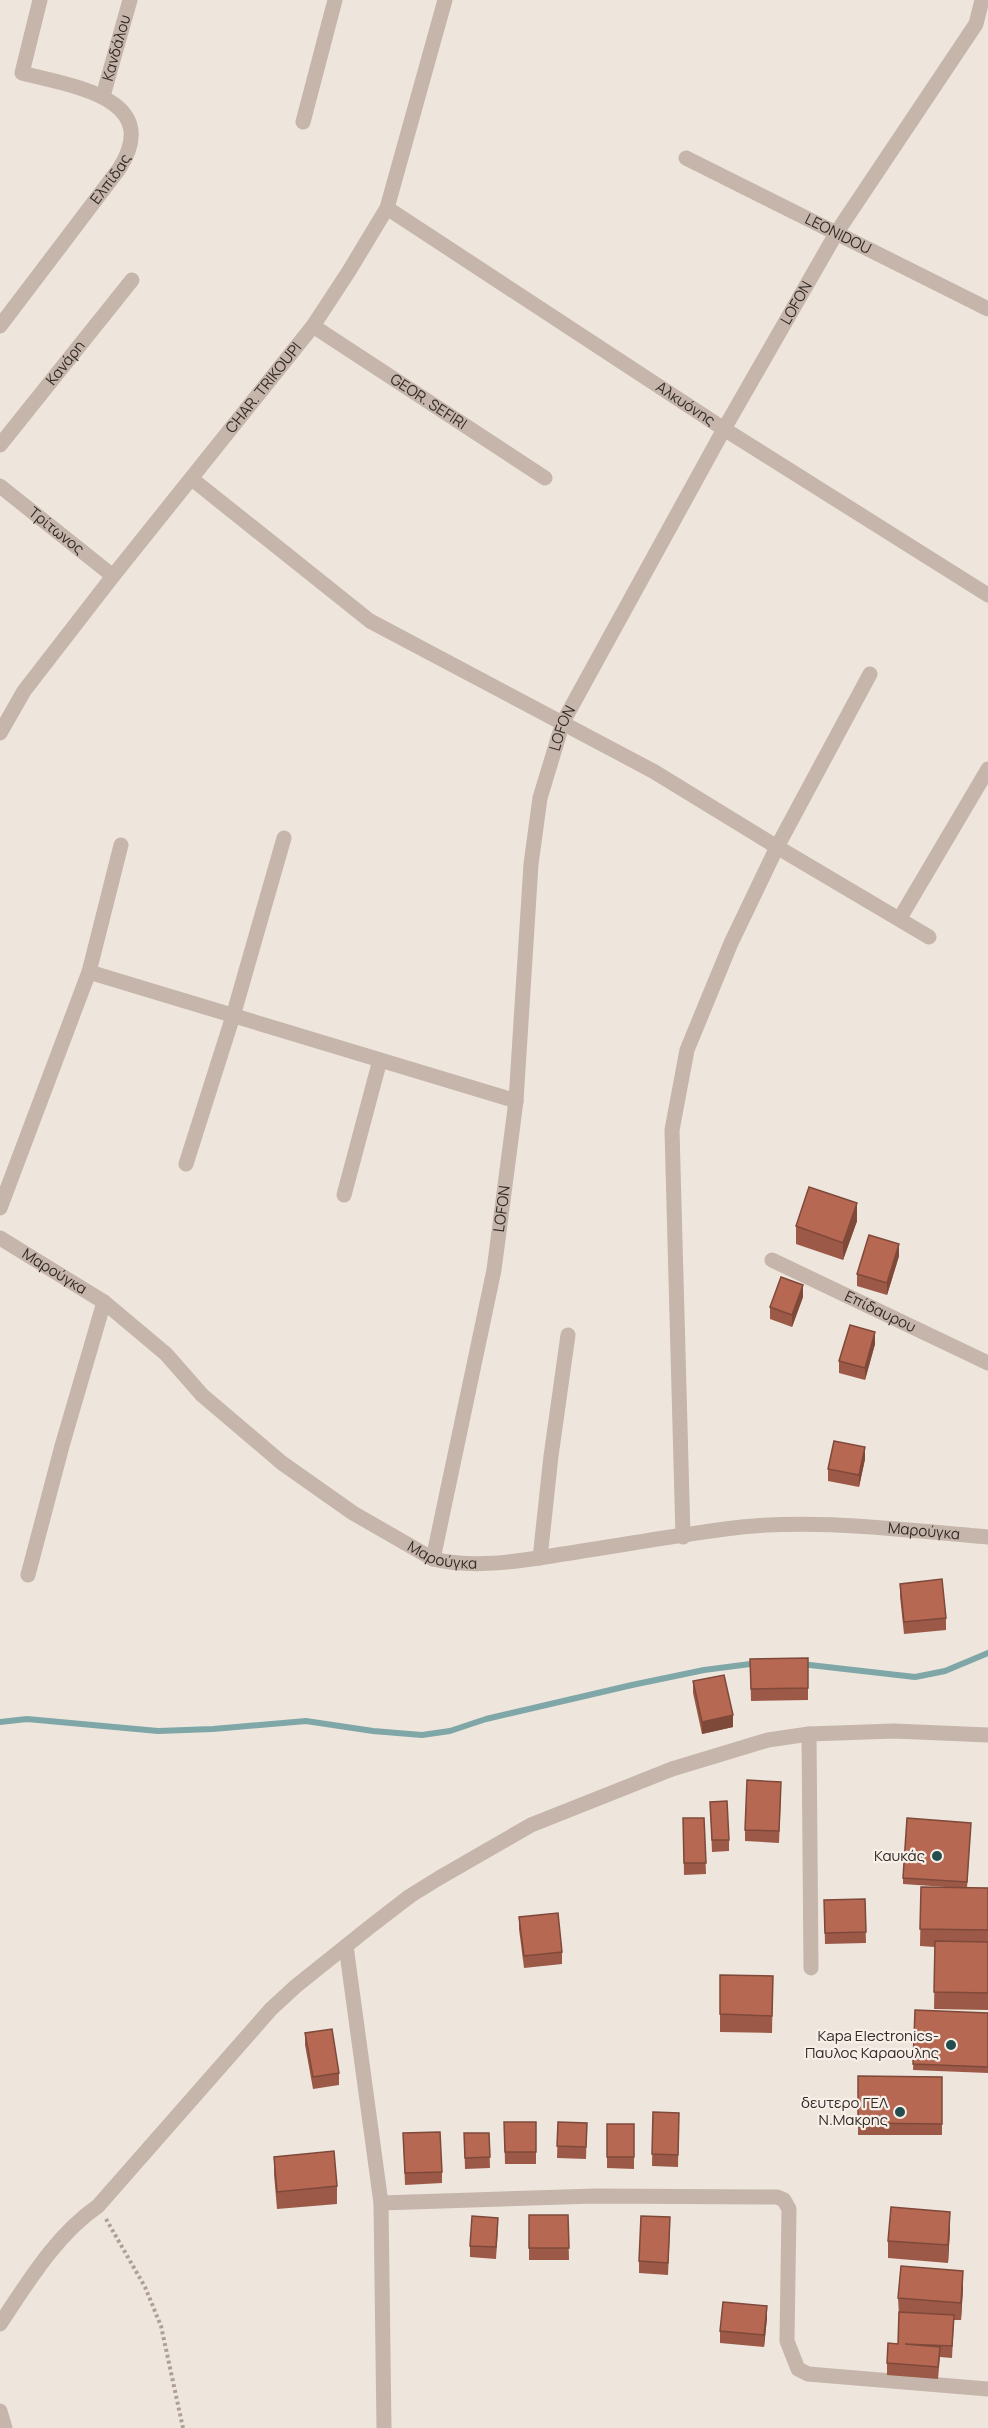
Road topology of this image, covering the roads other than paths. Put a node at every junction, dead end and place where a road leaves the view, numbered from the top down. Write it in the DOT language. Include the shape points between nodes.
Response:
graph roads {
  1 [pos="40,0"];
  2 [pos="130,0"];
  3 [pos="336,0"];
  4 [pos="445,0"];
  5 [pos="982,0"];
  6 [pos="103,96"];
  7 [pos="303,122"];
  8 [pos="686,158"];
  9 [pos="387,208"];
  10 [pos="837,232"];
  11 [pos="132,280"];
  12 [pos="988,309"];
  13 [pos="0,326"];
  14 [pos="313,326"];
  15 [pos="724,429"];
  16 [pos="0,445"];
  17 [pos="545,478"];
  18 [pos="192,479"];
  19 [pos="0,486"];
  20 [pos="113,576"];
  21 [pos="988,595"];
  22 [pos="870,674"];
  23 [pos="563,722"];
  24 [pos="0,733"];
  25 [pos="988,769"];
  26 [pos="284,838"];
  27 [pos="121,845"];
  28 [pos="777,848"];
  29 [pos="900,918"];
  30 [pos="929,937"];
  31 [pos="89,972"];
  32 [pos="233,1016"];
  33 [pos="380,1060"];
  34 [pos="516,1101"];
  35 [pos="186,1164"];
  36 [pos="344,1195"];
  37 [pos="0,1208"];
  38 [pos="0,1238"];
  39 [pos="772,1260"];
  40 [pos="104,1302"];
  41 [pos="568,1335"];
  42 [pos="988,1363"];
  43 [pos="683,1537"];
  44 [pos="988,1537"];
  45 [pos="540,1558"];
  46 [pos="433,1559"];
  47 [pos="28,1575"];
  48 [pos="809,1734"];
  49 [pos="988,1735"];
  50 [pos="346,1946"];
  51 [pos="811,1968"];
  52 [pos="381,2203"];
  53 [pos="0,2324"];
  54 [pos="988,2389"];
  55 [pos="0,2411"];
  56 [pos="5,2428"];
  57 [pos="384,2428"];
  1 -- 6 [label="street, Ελπίδας" via="22,73"];
  2 -- 6 [label="street, Κανδάλου"];
  3 -- 7 [label="street"];
  4 -- 9 [label="street, CHAR. TRIKOUPI"];
  5 -- 10 [label="street, LOFON" via="975,24"];
  6 -- 13 [label="street, Ελπίδας" via="123,112 128,122 132,136 128,154"];
  8 -- 10 [label="street, LEONIDOU"];
  9 -- 14 [label="street, CHAR. TRIKOUPI"];
  9 -- 15 [label="street, Αλκυόνης"];
  10 -- 12 [label="street, LEONIDOU"];
  10 -- 15 [label="street, LOFON"];
  11 -- 16 [label="street, Κανάρη"];
  14 -- 17 [label="street, GEOR. SEFIRI"];
  14 -- 18 [label="street, CHAR. TRIKOUPI"];
  15 -- 21 [label="street, Αλκυόνης"];
  15 -- 23 [label="street, LOFON"];
  18 -- 20 [label="street, CHAR. TRIKOUPI"];
  18 -- 23 [label="street" via="370,621"];
  19 -- 20 [label="street, Τρίτωνος"];
  20 -- 24 [label="street, CHAR. TRIKOUPI" via="24,691"];
  22 -- 28 [label="street"];
  23 -- 28 [label="street" via="653,771"];
  23 -- 34 [label="street, LOFON" via="540,798 533,853"];
  25 -- 29 [label="street"];
  26 -- 32 [label="street"];
  27 -- 31 [label="street"];
  28 -- 29 [label="street"];
  28 -- 43 [label="street" via="731,943 687,1050 672,1130"];
  29 -- 30 [label="street"];
  31 -- 32 [label="street"];
  31 -- 37 [label="street"];
  32 -- 33 [label="street"];
  32 -- 35 [label="street"];
  33 -- 34 [label="street"];
  33 -- 36 [label="street"];
  34 -- 46 [label="street, LOFON" via="494,1270"];
  38 -- 40 [label="street, Μαρούγκα"];
  39 -- 42 [label="street, Επίδαυρου"];
  40 -- 46 [label="street, Μαρούγκα" via="166,1354 202,1395 282,1462 353,1513"];
  40 -- 47 [label="street"];
  41 -- 45 [label="street"];
  43 -- 44 [label="street, Μαρούγκα" via="725,1529 812,1524"];
  43 -- 45 [label="street, Μαρούγκα"];
  45 -- 46 [label="street, Μαρούγκα" via="499,1562"];
  48 -- 49 [label="street" via="894,1731"];
  48 -- 50 [label="street" via="768,1740 672,1769 531,1826 410,1896"];
  48 -- 51 [label="street"];
  50 -- 52 [label="street"];
  50 -- 53 [label="street" via="271,2009 98,2206 67,2232"];
  52 -- 54 [label="street" via="595,2196 777,2197 789,2209 787,2341 798,2369 808,2374"];
  52 -- 57 [label="street"];
  55 -- 56 [label="street"];
}
